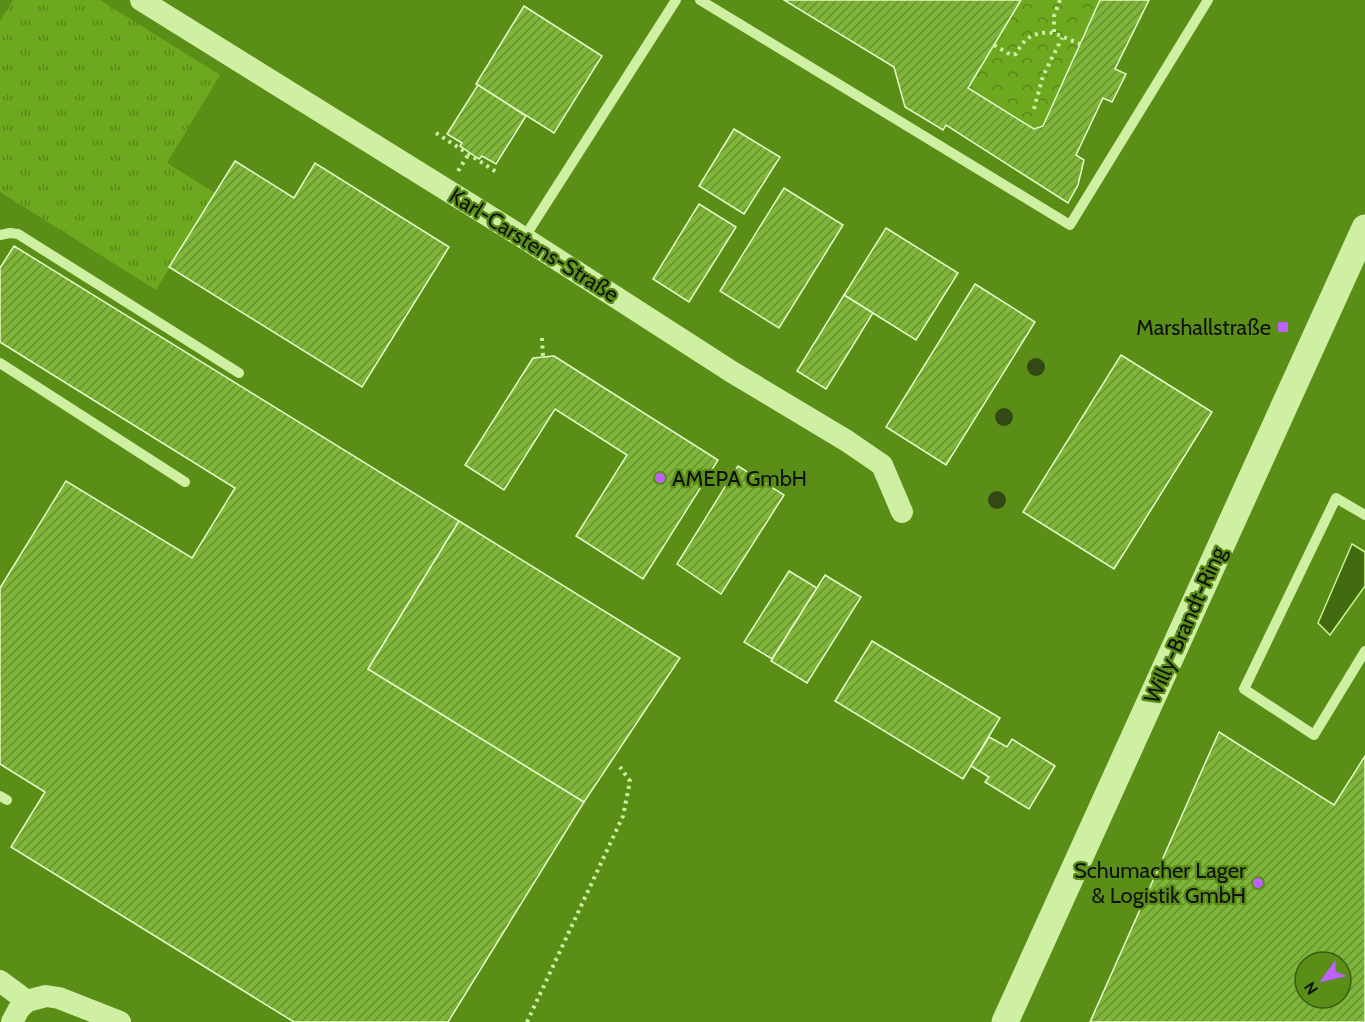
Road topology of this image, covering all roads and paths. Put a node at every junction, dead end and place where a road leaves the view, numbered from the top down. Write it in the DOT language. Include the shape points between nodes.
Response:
graph roads {
  1 [pos="141,0"];
  2 [pos="676,0"];
  3 [pos="700,0"];
  4 [pos="1060,0"];
  5 [pos="1208,0"];
  6 [pos="1054,33"];
  7 [pos="1062,38"];
  8 [pos="1080,44"];
  9 [pos="994,45"];
  10 [pos="1034,108"];
  11 [pos="436,133"];
  12 [pos="498,173"];
  13 [pos="1365,228"];
  14 [pos="0,235"];
  15 [pos="524,238"];
  16 [pos="542,338"];
  17 [pos="543,357"];
  18 [pos="0,363"];
  19 [pos="239,374"];
  20 [pos="185,482"];
  21 [pos="902,512"];
  22 [pos="1365,515"];
  23 [pos="1365,651"];
  24 [pos="620,767"];
  25 [pos="0,981"];
  26 [pos="27,1001"];
  27 [pos="12,1022"];
  28 [pos="120,1022"];
  29 [pos="526,1022"];
  30 [pos="1005,1022"];
  1 -- 15 [label="street, Karl-Carstens-Straße"];
  2 -- 15 [label="lane"];
  3 -- 5 [label="lane" via="1070,225"];
  4 -- 6 [label="path" via="1054,16"];
  6 -- 7 [label="path"];
  6 -- 9 [label="path" via="1030,36 1016,54"];
  7 -- 8 [label="path"];
  7 -- 10 [label="path" via="1042,76"];
  11 -- 12 [label="path"];
  13 -- 30 [label="street, Willy-Brandt-Ring"];
  14 -- 19 [label="lane" via="18,234"];
  15 -- 21 [label="street, Karl-Carstens-Straße" via="882,465"];
  16 -- 17 [label="path"];
  18 -- 20 [label="lane"];
  22 -- 23 [label="lane" via="1336,498 1244,689 1314,735"];
  24 -- 29 [label="path" via="630,781 623,816"];
  25 -- 26 [label="street"];
  26 -- 27 [label="street"];
  26 -- 28 [label="street" via="46,996 58,998"];
}
